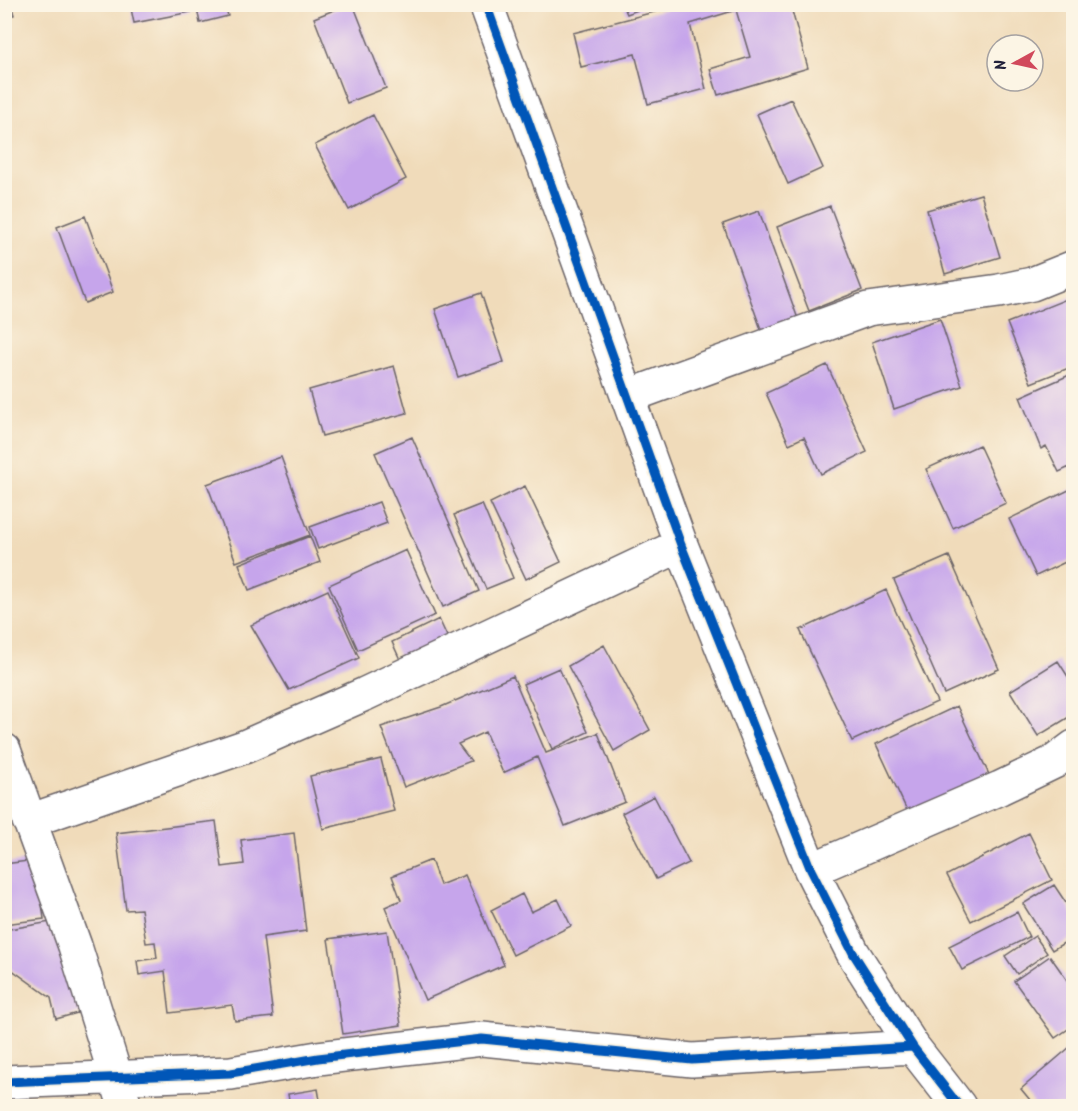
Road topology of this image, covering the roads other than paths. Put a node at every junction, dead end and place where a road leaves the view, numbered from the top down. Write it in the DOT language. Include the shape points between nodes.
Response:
graph roads {
  1 [pos="486,4"];
  2 [pos="1074,267"];
  3 [pos="629,396"];
  4 [pos="681,545"];
  5 [pos="1074,747"];
  6 [pos="8,768"];
  7 [pos="29,821"];
  8 [pos="812,870"];
  9 [pos="913,1047"];
  10 [pos="4,1082"];
  11 [pos="121,1093"];
  12 [pos="959,1107"];
  1 -- 3 [label="street"];
  2 -- 3 [label="street" via="1032,284 999,291 868,309"];
  3 -- 4 [label="street"];
  4 -- 7 [label="street" via="243,747"];
  4 -- 8 [label="street"];
  5 -- 8 [label="street" via="1054,762 1000,788"];
  6 -- 7 [label="street"];
  7 -- 11 [label="street" via="75,946"];
  8 -- 9 [label="street" via="853,953"];
  9 -- 11 [label="street" via="692,1060 482,1039 318,1058"];
  9 -- 12 [label="street"];
  10 -- 11 [label="street"];
}
